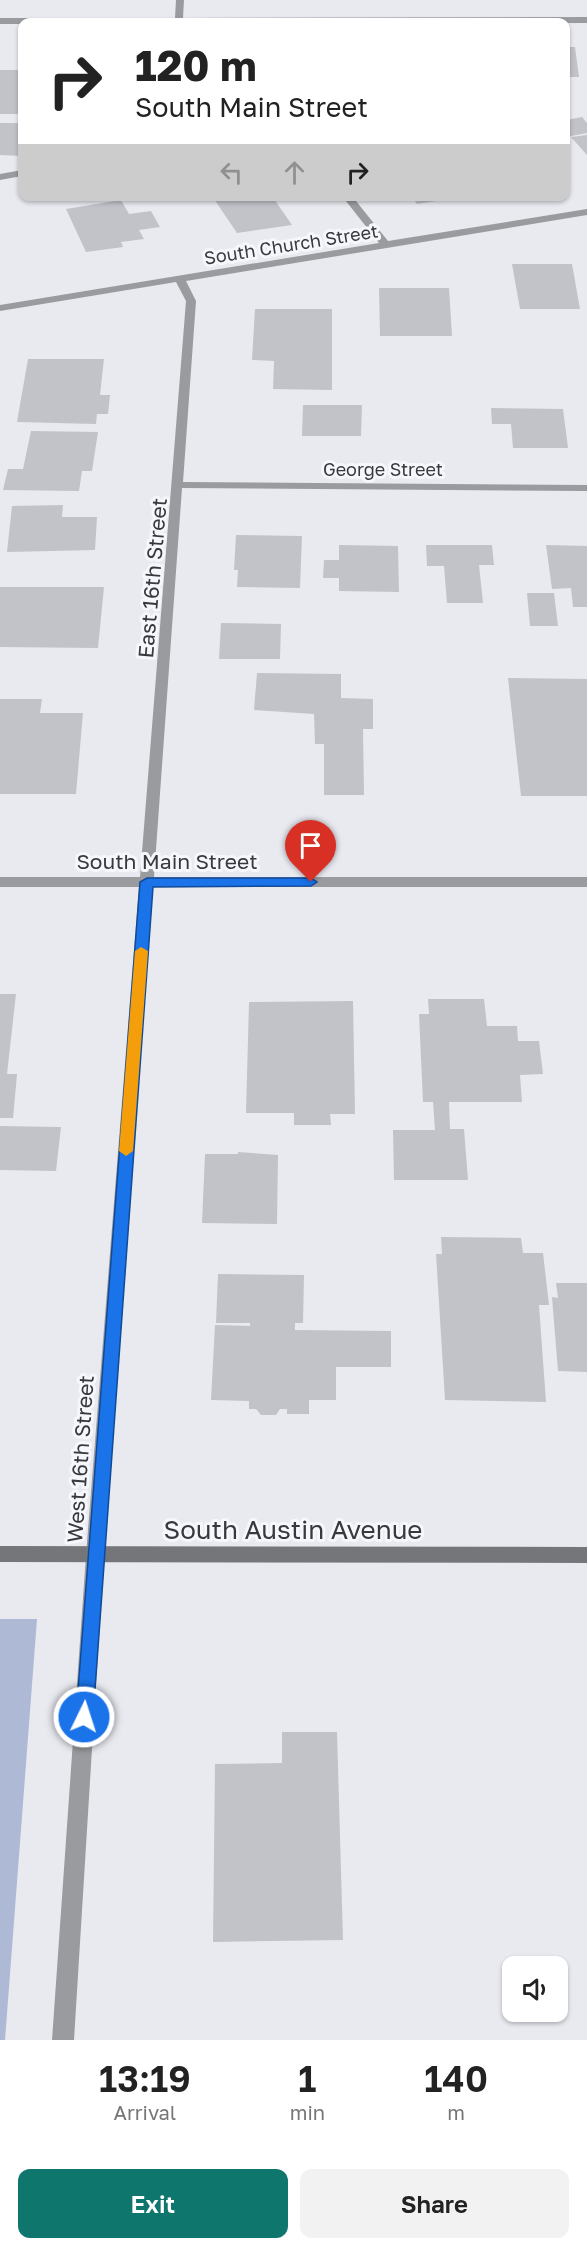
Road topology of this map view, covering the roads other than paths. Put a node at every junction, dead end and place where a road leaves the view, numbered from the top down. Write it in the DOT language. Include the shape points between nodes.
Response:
graph roads {
  1 [pos="180,0"];
  2 [pos="181,18"];
  3 [pos="570,20"];
  4 [pos="587,20"];
  5 [pos="0,21"];
  6 [pos="18,21"];
  7 [pos="18,174"];
  8 [pos="0,177"];
  9 [pos="351,201"];
  10 [pos="587,212"];
  11 [pos="386,245"];
  12 [pos="180,279"];
  13 [pos="0,308"];
  14 [pos="179,485"];
  15 [pos="587,489"];
  16 [pos="0,882"];
  17 [pos="147,882"];
  18 [pos="587,882"];
  19 [pos="0,1554"];
  20 [pos="95,1555"];
  21 [pos="587,1555"];
  22 [pos="63,2040"];
  1 -- 2 [label="street"];
  3 -- 4 [label="street"];
  5 -- 6 [label="street"];
  7 -- 8 [label="street"];
  9 -- 11 [label="street"];
  10 -- 11 [label="street, South Church Street"];
  11 -- 12 [label="street, South Church Street"];
  12 -- 13 [label="street, South Church Street"];
  12 -- 14 [label="street, East 16th Street" via="191,300"];
  14 -- 15 [label="street, George Street"];
  14 -- 17 [label="street, East 16th Street"];
  16 -- 17 [label="street, South Main Street"];
  17 -- 18 [label="street, South Main Street"];
  17 -- 20 [label="street, West 16th Street"];
  19 -- 20 [label="main road, South Austin Avenue"];
  20 -- 21 [label="main road, South Austin Avenue"];
  20 -- 22 [label="street, West 16th Street"];
}
